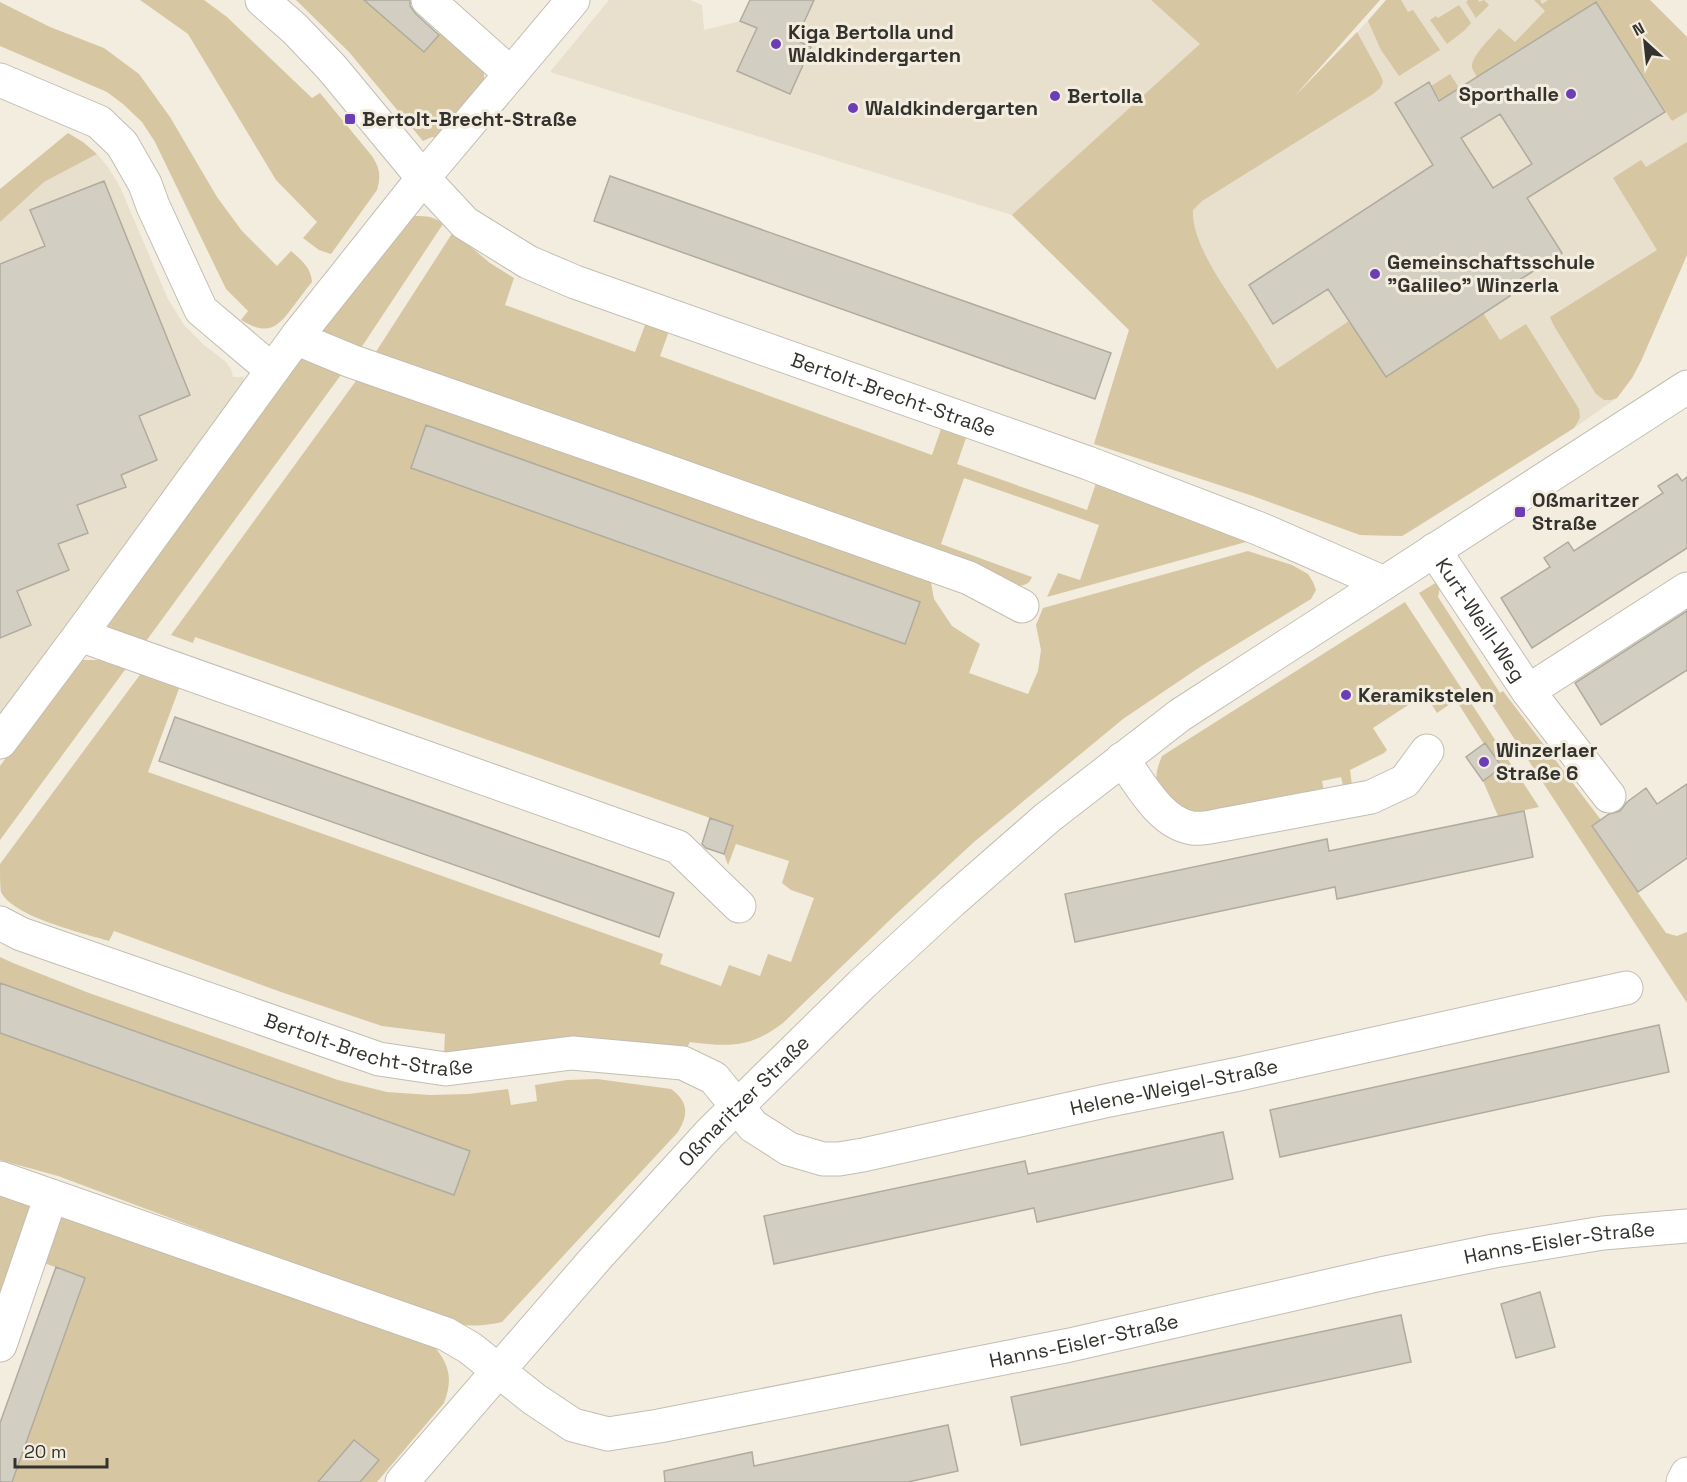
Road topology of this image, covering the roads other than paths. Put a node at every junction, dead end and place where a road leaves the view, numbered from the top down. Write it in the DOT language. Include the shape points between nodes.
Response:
graph roads {
  1 [pos="262,0"];
  2 [pos="428,0"];
  3 [pos="573,0"];
  4 [pos="511,74"];
  5 [pos="0,80"];
  6 [pos="423,178"];
  7 [pos="298,335"];
  8 [pos="272,370"];
  9 [pos="1687,387"];
  10 [pos="1434,550"];
  11 [pos="1384,583"];
  12 [pos="1687,589"];
  13 [pos="1022,606"];
  14 [pos="80,635"];
  15 [pos="1528,691"];
  16 [pos="0,742"];
  17 [pos="1427,751"];
  18 [pos="1122,759"];
  19 [pos="1609,796"];
  20 [pos="739,906"];
  21 [pos="0,923"];
  22 [pos="1626,988"];
  23 [pos="738,1106"];
  24 [pos="0,1178"];
  25 [pos="51,1196"];
  26 [pos="1687,1226"];
  27 [pos="0,1345"];
  28 [pos="498,1370"];
  29 [pos="1687,1474"];
  30 [pos="402,1482"];
  31 [pos="1683,1482"];
  1 -- 6 [label="street, Bertolt-Brecht-Straße" via="332,68"];
  2 -- 4 [label="street"];
  3 -- 4 [label="street"];
  4 -- 6 [label="street"];
  5 -- 8 [label="street" via="99,122 122,144 145,184 201,310"];
  6 -- 7 [label="street"];
  6 -- 11 [label="street, Bertolt-Brecht-Straße" via="465,223 528,262 575,282 1088,463 1260,529"];
  7 -- 8 [label="street"];
  7 -- 13 [label="street" via="351,361 969,578"];
  8 -- 14 [label="street"];
  9 -- 10 [label="street, Oßmaritzer Straße"];
  10 -- 11 [label="street, Oßmaritzer Straße"];
  10 -- 15 [label="street, Kurt-Weill-Weg"];
  11 -- 18 [label="street, Oßmaritzer Straße" via="1180,715"];
  12 -- 15 [label="street, Kurt-Weill-Weg"];
  14 -- 16 [label="street"];
  14 -- 20 [label="street" via="678,847"];
  15 -- 19 [label="street, Kurt-Weill-Weg"];
  17 -- 18 [label="street" via="1405,781 1371,797 1200,828 1167,817"];
  18 -- 23 [label="street, Oßmaritzer Straße" via="952,901"];
  21 -- 23 [label="street, Bertolt-Brecht-Straße" via="21,934 379,1059 446,1069 572,1053 683,1063 714,1078"];
  22 -- 23 [label="street, Helene-Weigel-Straße" via="839,1159 823,1159 789,1149 753,1126"];
  23 -- 28 [label="street, Oßmaritzer Straße"];
  24 -- 25 [label="street"];
  25 -- 27 [label="street"];
  25 -- 28 [label="street" via="446,1334"];
  26 -- 28 [label="street, Hanns-Eisler-Straße" via="1603,1233 1494,1251 1070,1345 608,1434 573,1425"];
  28 -- 30 [label="street, Oßmaritzer Straße"];
  29 -- 31 [label="street"];
}
